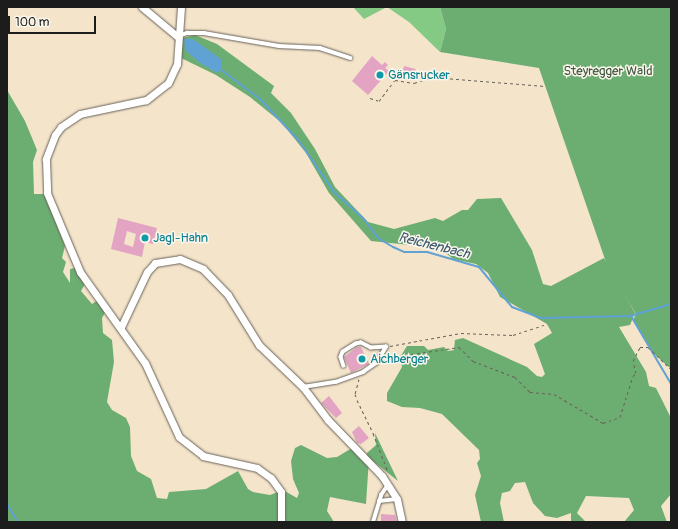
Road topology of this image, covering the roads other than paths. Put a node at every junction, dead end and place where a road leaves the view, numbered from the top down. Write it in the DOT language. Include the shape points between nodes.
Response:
graph roads {
  1 [pos="142,7"];
  2 [pos="181,7"];
  3 [pos="178,36"];
  4 [pos="350,58"];
  5 [pos="121,327"];
  6 [pos="344,366"];
  7 [pos="303,387"];
  8 [pos="389,481"];
  9 [pos="397,499"];
  10 [pos="379,502"];
  11 [pos="281,522"];
  12 [pos="373,522"];
  13 [pos="402,522"];
  1 -- 3 [label="street"];
  2 -- 3 [label="street" via="181,27"];
  3 -- 4 [label="lane" via="204,33 278,46 320,48"];
  3 -- 5 [label="street" via="174,73 161,90 134,104 92,111 70,119 55,135 46,160 46,193 73,258 90,288"];
  5 -- 7 [label="street" via="150,267 171,259 188,261 203,268 221,286 259,345"];
  5 -- 11 [label="street" via="145,363 179,437 203,456 257,468 271,478 281,492"];
  6 -- 7 [label="lane" via="341,357 343,352 356,344 361,343 371,348 386,347 376,363 362,372 336,382"];
  7 -- 8 [label="street" via="318,409"];
  8 -- 9 [label="street"];
  8 -- 10 [label="lane"];
  9 -- 10 [label="lane"];
  9 -- 13 [label="street"];
  10 -- 12 [label="lane"];
}
